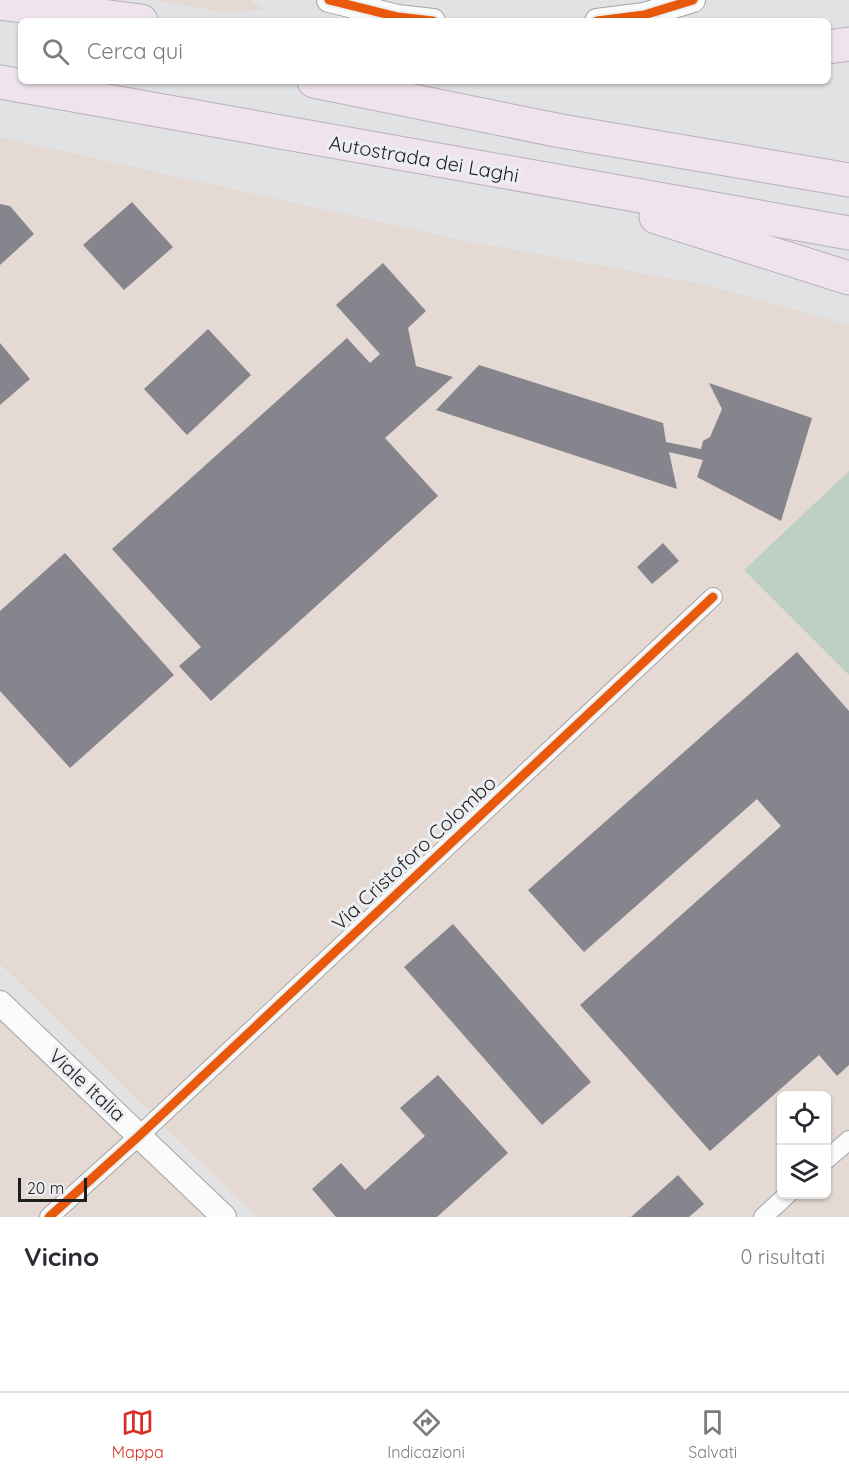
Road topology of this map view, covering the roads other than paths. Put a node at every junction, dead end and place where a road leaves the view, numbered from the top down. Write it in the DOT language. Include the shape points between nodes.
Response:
graph roads {
  1 [pos="329,0"];
  2 [pos="693,0"];
  3 [pos="0,3"];
  4 [pos="0,17"];
  5 [pos="118,18"];
  6 [pos="407,18"];
  7 [pos="620,18"];
  8 [pos="18,20"];
  9 [pos="849,44"];
  10 [pos="831,47"];
  11 [pos="0,82"];
  12 [pos="329,84"];
  13 [pos="537,179"];
  14 [pos="849,180"];
  15 [pos="849,233"];
  16 [pos="849,278"];
  17 [pos="713,597"];
  18 [pos="0,1003"];
  19 [pos="140,1135"];
  20 [pos="849,1140"];
  21 [pos="831,1156"];
  22 [pos="783,1199"];
  23 [pos="49,1217"];
  24 [pos="224,1217"];
  25 [pos="763,1217"];
  1 -- 6 [label="street"];
  2 -- 7 [label="street"];
  3 -- 5 [label="highway"];
  4 -- 8 [label="highway"];
  9 -- 10 [label="highway"];
  11 -- 13 [label="highway, Autostrada dei Laghi"];
  12 -- 14 [label="highway" via="561,132"];
  13 -- 15 [label="highway, Autostrada dei Laghi"];
  13 -- 16 [label="highway"];
  17 -- 19 [label="street, Via Cristoforo Colombo"];
  18 -- 19 [label="street, Viale Italia"];
  19 -- 23 [label="street, Via Cristoforo Colombo"];
  19 -- 24 [label="street, Viale Italia"];
  20 -- 21 [label="street"];
  22 -- 25 [label="street"];
}
